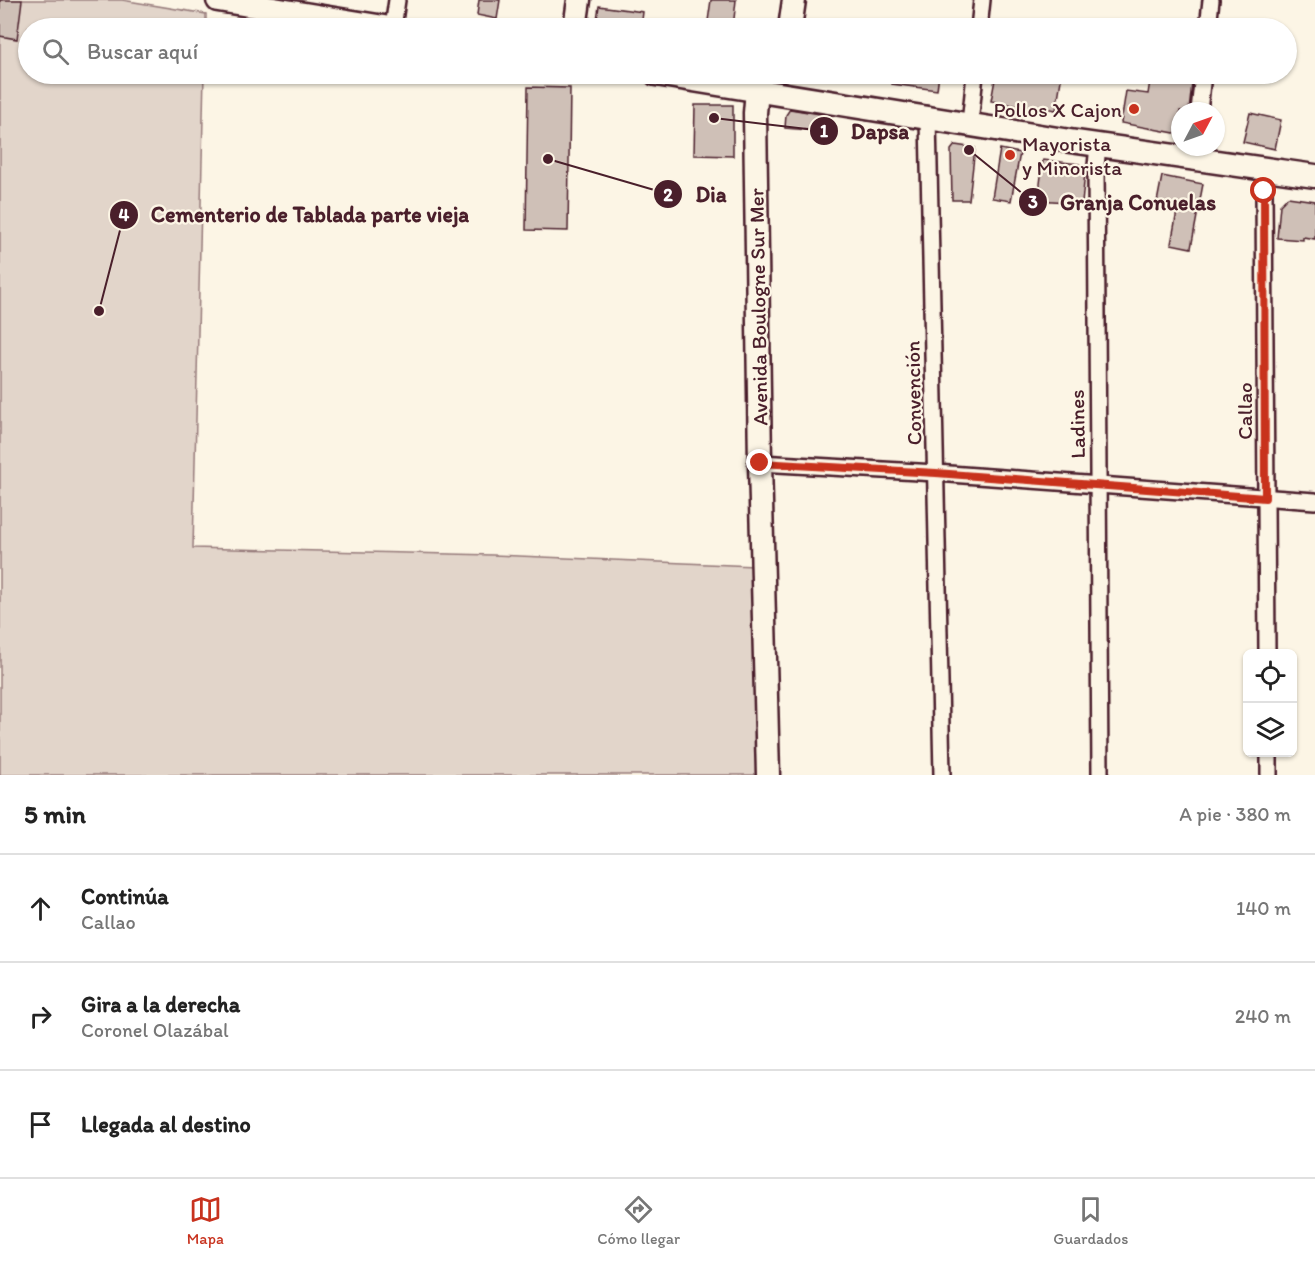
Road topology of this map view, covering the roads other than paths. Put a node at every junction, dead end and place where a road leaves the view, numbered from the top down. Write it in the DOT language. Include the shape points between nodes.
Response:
graph roads {
  1 [pos="220,0"];
  2 [pos="397,0"];
  3 [pos="579,0"];
  4 [pos="794,0"];
  5 [pos="982,0"];
  6 [pos="1211,0"];
  7 [pos="331,18"];
  8 [pos="394,18"];
  9 [pos="576,18"];
  10 [pos="791,18"];
  11 [pos="980,18"];
  12 [pos="1209,18"];
  13 [pos="719,84"];
  14 [pos="784,84"];
  15 [pos="974,84"];
  16 [pos="1202,84"];
  17 [pos="757,90"];
  18 [pos="1200,102"];
  19 [pos="928,118"];
  20 [pos="970,124"];
  21 [pos="1098,145"];
  22 [pos="1171,151"];
  23 [pos="1209,156"];
  24 [pos="1267,168"];
  25 [pos="1315,176"];
  26 [pos="760,463"];
  27 [pos="936,473"];
  28 [pos="1099,486"];
  29 [pos="1265,498"];
  30 [pos="1315,501"];
  31 [pos="1268,649"];
  32 [pos="1269,757"];
  33 [pos="768,775"];
  34 [pos="942,775"];
  35 [pos="1100,775"];
  36 [pos="1269,775"];
  1 -- 7 [label="main road"];
  2 -- 8 [label="street"];
  3 -- 9 [label="main road"];
  4 -- 10 [label="main road"];
  5 -- 11 [label="street"];
  6 -- 12 [label="street"];
  13 -- 17 [label="main road"];
  14 -- 17 [label="main road"];
  14 -- 19 [label="main road"];
  15 -- 20 [label="street"];
  16 -- 18 [label="street"];
  17 -- 26 [label="main road, Avenida Boulogne Sur Mer"];
  19 -- 20 [label="main road"];
  19 -- 27 [label="street, Convención"];
  20 -- 21 [label="main road"];
  21 -- 22 [label="main road"];
  21 -- 28 [label="street, Ladines"];
  23 -- 24 [label="main road"];
  24 -- 25 [label="main road"];
  24 -- 29 [label="street, Callao"];
  26 -- 27 [label="street"];
  26 -- 33 [label="main road, Avenida Boulogne Sur Mer"];
  27 -- 28 [label="street"];
  27 -- 34 [label="street, Convención"];
  28 -- 29 [label="street"];
  28 -- 35 [label="street, Ladines"];
  29 -- 30 [label="street"];
  29 -- 31 [label="street, Callao"];
  32 -- 36 [label="street"];
}
